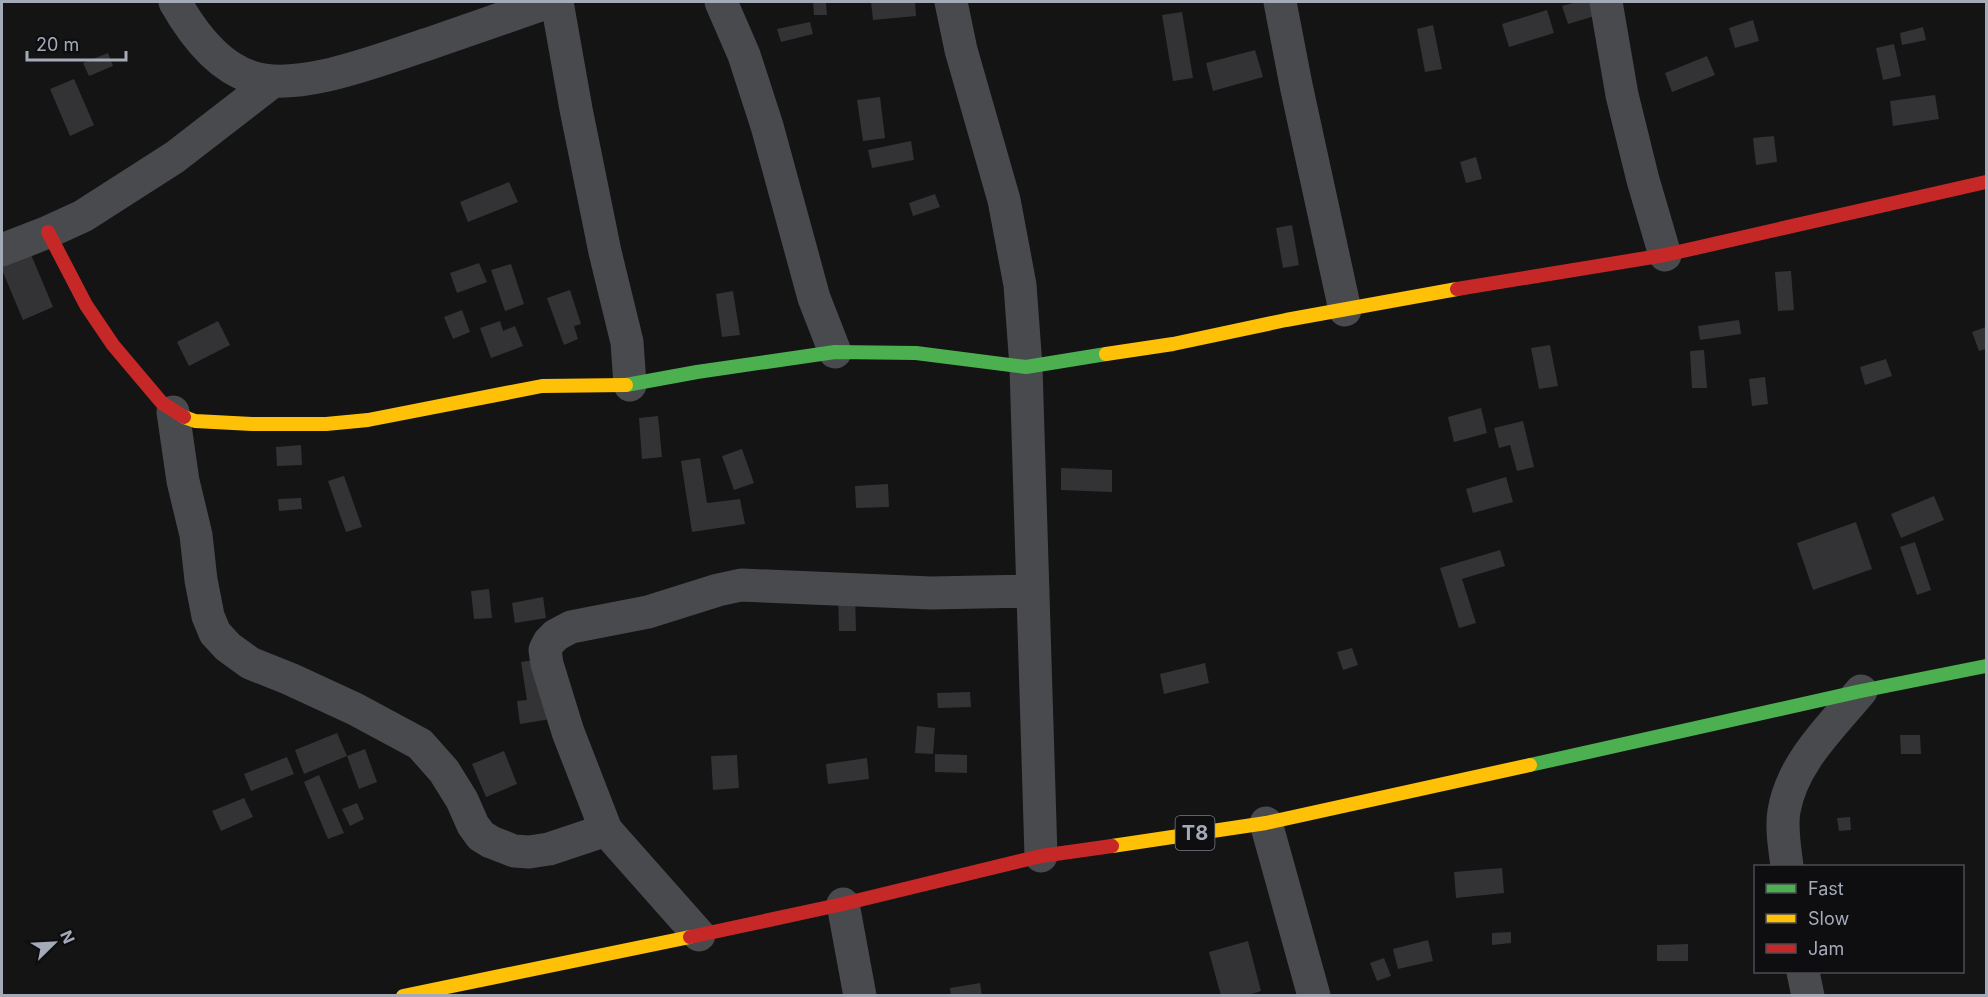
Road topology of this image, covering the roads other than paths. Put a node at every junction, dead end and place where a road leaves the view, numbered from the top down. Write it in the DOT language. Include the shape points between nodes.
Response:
graph roads {
  1 [pos="175,2"];
  2 [pos="549,2"];
  3 [pos="557,2"];
  4 [pos="721,2"];
  5 [pos="951,2"];
  6 [pos="1281,2"];
  7 [pos="1606,2"];
  8 [pos="272,82"];
  9 [pos="1986,182"];
  10 [pos="48,232"];
  11 [pos="2,250"];
  12 [pos="1665,255"];
  13 [pos="1345,310"];
  14 [pos="835,352"];
  15 [pos="1026,367"];
  16 [pos="630,385"];
  17 [pos="173,412"];
  18 [pos="1033,591"];
  19 [pos="1986,666"];
  20 [pos="1861,691"];
  21 [pos="1266,823"];
  22 [pos="606,830"];
  23 [pos="1041,856"];
  24 [pos="1787,865"];
  25 [pos="843,904"];
  26 [pos="699,935"];
  27 [pos="1803,973"];
  28 [pos="403,996"];
  29 [pos="860,996"];
  30 [pos="1314,996"];
  31 [pos="1808,996"];
  1 -- 8 [label="street" via="207,48 250,77"];
  2 -- 8 [label="street" via="369,63 302,80"];
  3 -- 16 [label="street" via="576,110 627,342"];
  4 -- 14 [label="street" via="744,55 813,298"];
  5 -- 15 [label="street" via="1004,200 1020,285"];
  6 -- 13 [label="street"];
  7 -- 12 [label="street" via="1622,95"];
  8 -- 10 [label="street" via="175,157 83,216"];
  9 -- 12 [label="main road"];
  10 -- 11 [label="street"];
  10 -- 17 [label="main road" via="86,305 114,345"];
  12 -- 13 [label="main road"];
  13 -- 15 [label="main road" via="1173,344"];
  14 -- 15 [label="main road" via="916,353"];
  14 -- 16 [label="main road"];
  15 -- 18 [label="street"];
  16 -- 17 [label="main road" via="542,386 368,420 326,424 195,421"];
  17 -- 22 [label="street" via="208,616 215,633 228,647 250,663 355,709 420,744 450,781 473,825 491,842 529,852"];
  18 -- 22 [label="street" via="931,593 741,585 648,612 571,627 556,635 545,650 547,664"];
  18 -- 23 [label="street"];
  19 -- 20 [label="main road, T8"];
  20 -- 21 [label="main road, T8"];
  20 -- 24 [label="street" via="1806,758 1789,791 1784,813"];
  21 -- 23 [label="main road, T8"];
  21 -- 30 [label="street"];
  22 -- 26 [label="street"];
  23 -- 25 [label="main road, T8"];
  25 -- 26 [label="main road, T8"];
  25 -- 29 [label="street"];
  26 -- 28 [label="main road, T8"];
  27 -- 31 [label="street"];
}
